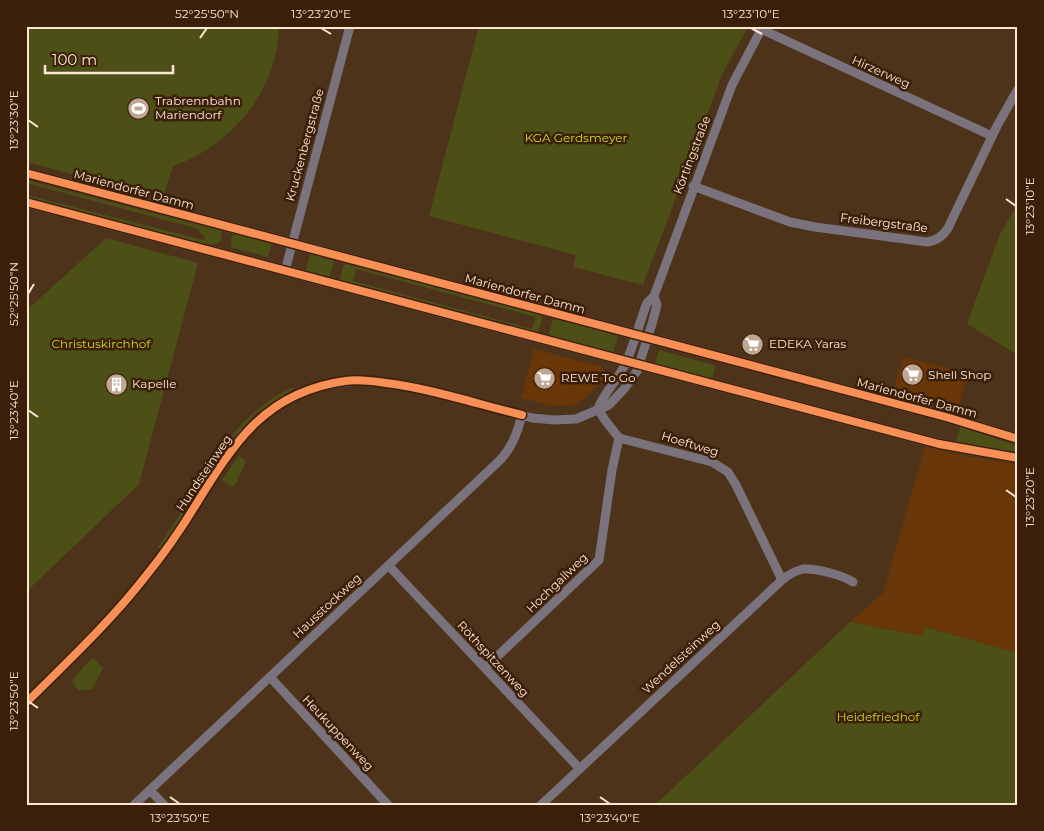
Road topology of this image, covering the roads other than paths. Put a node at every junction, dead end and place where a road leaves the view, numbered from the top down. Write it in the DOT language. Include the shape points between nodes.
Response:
graph roads {
  1 [pos="350,26"];
  2 [pos="762,28"];
  3 [pos="1018,89"];
  4 [pos="992,136"];
  5 [pos="26,173"];
  6 [pos="694,186"];
  7 [pos="26,202"];
  8 [pos="292,244"];
  9 [pos="284,271"];
  10 [pos="654,296"];
  11 [pos="636,334"];
  12 [pos="648,338"];
  13 [pos="627,362"];
  14 [pos="640,366"];
  15 [pos="598,409"];
  16 [pos="522,415"];
  17 [pos="619,438"];
  18 [pos="1018,438"];
  19 [pos="1018,458"];
  20 [pos="389,566"];
  21 [pos="782,580"];
  22 [pos="853,582"];
  23 [pos="486,668"];
  24 [pos="270,677"];
  25 [pos="26,703"];
  26 [pos="580,769"];
  27 [pos="150,790"];
  28 [pos="134,805"];
  29 [pos="164,805"];
  30 [pos="388,805"];
  31 [pos="541,805"];
  1 -- 8 [label="street, Kruckenbergstraße"];
  2 -- 4 [label="street, Hirzerweg"];
  2 -- 6 [label="street, Körtingstraße" via="732,85"];
  3 -- 4 [label="street, Freibergstraße"];
  4 -- 6 [label="street, Freibergstraße" via="945,233 931,242 815,228 790,222"];
  5 -- 8 [label="main road, Mariendorfer Damm"];
  6 -- 10 [label="street, Körtingstraße"];
  7 -- 9 [label="main road"];
  8 -- 9 [label="street, Kruckenbergstraße"];
  8 -- 11 [label="main road, Mariendorfer Damm"];
  9 -- 13 [label="main road"];
  10 -- 11 [label="street, Körtingstraße" via="647,303"];
  10 -- 12 [label="street, Körtingstraße" via="657,305"];
  11 -- 12 [label="main road, Mariendorfer Damm"];
  11 -- 13 [label="street"];
  12 -- 14 [label="street, Körtingstraße"];
  12 -- 18 [label="main road, Mariendorfer Damm"];
  13 -- 14 [label="main road"];
  13 -- 15 [label="street" via="601,398"];
  14 -- 15 [label="street, Hundsteinweg" via="615,400"];
  14 -- 19 [label="main road" via="939,444"];
  15 -- 16 [label="street, Hundsteinweg" via="588,415 564,420"];
  15 -- 17 [label="street"];
  16 -- 20 [label="street, Hausstockweg" via="513,443 502,458"];
  16 -- 25 [label="street, Hundsteinweg" via="437,391 362,380 325,385 294,396 267,412 243,434 160,559 106,622"];
  17 -- 21 [label="street, Hoeftweg" via="712,462 724,469 736,485"];
  17 -- 23 [label="street, Hochgallweg" via="599,560"];
  20 -- 23 [label="street, Röthspitzenweg"];
  20 -- 24 [label="street, Hausstockweg"];
  21 -- 22 [label="street, Wendelsteinweg" via="798,571 811,569 846,577"];
  21 -- 26 [label="street, Wendelsteinweg"];
  23 -- 26 [label="street, Röthspitzenweg"];
  24 -- 27 [label="street, Hausstockweg"];
  24 -- 30 [label="street, Heukuppenweg"];
  26 -- 31 [label="street, Wendelsteinweg"];
  27 -- 28 [label="street, Hausstockweg"];
  27 -- 29 [label="street"];
}
